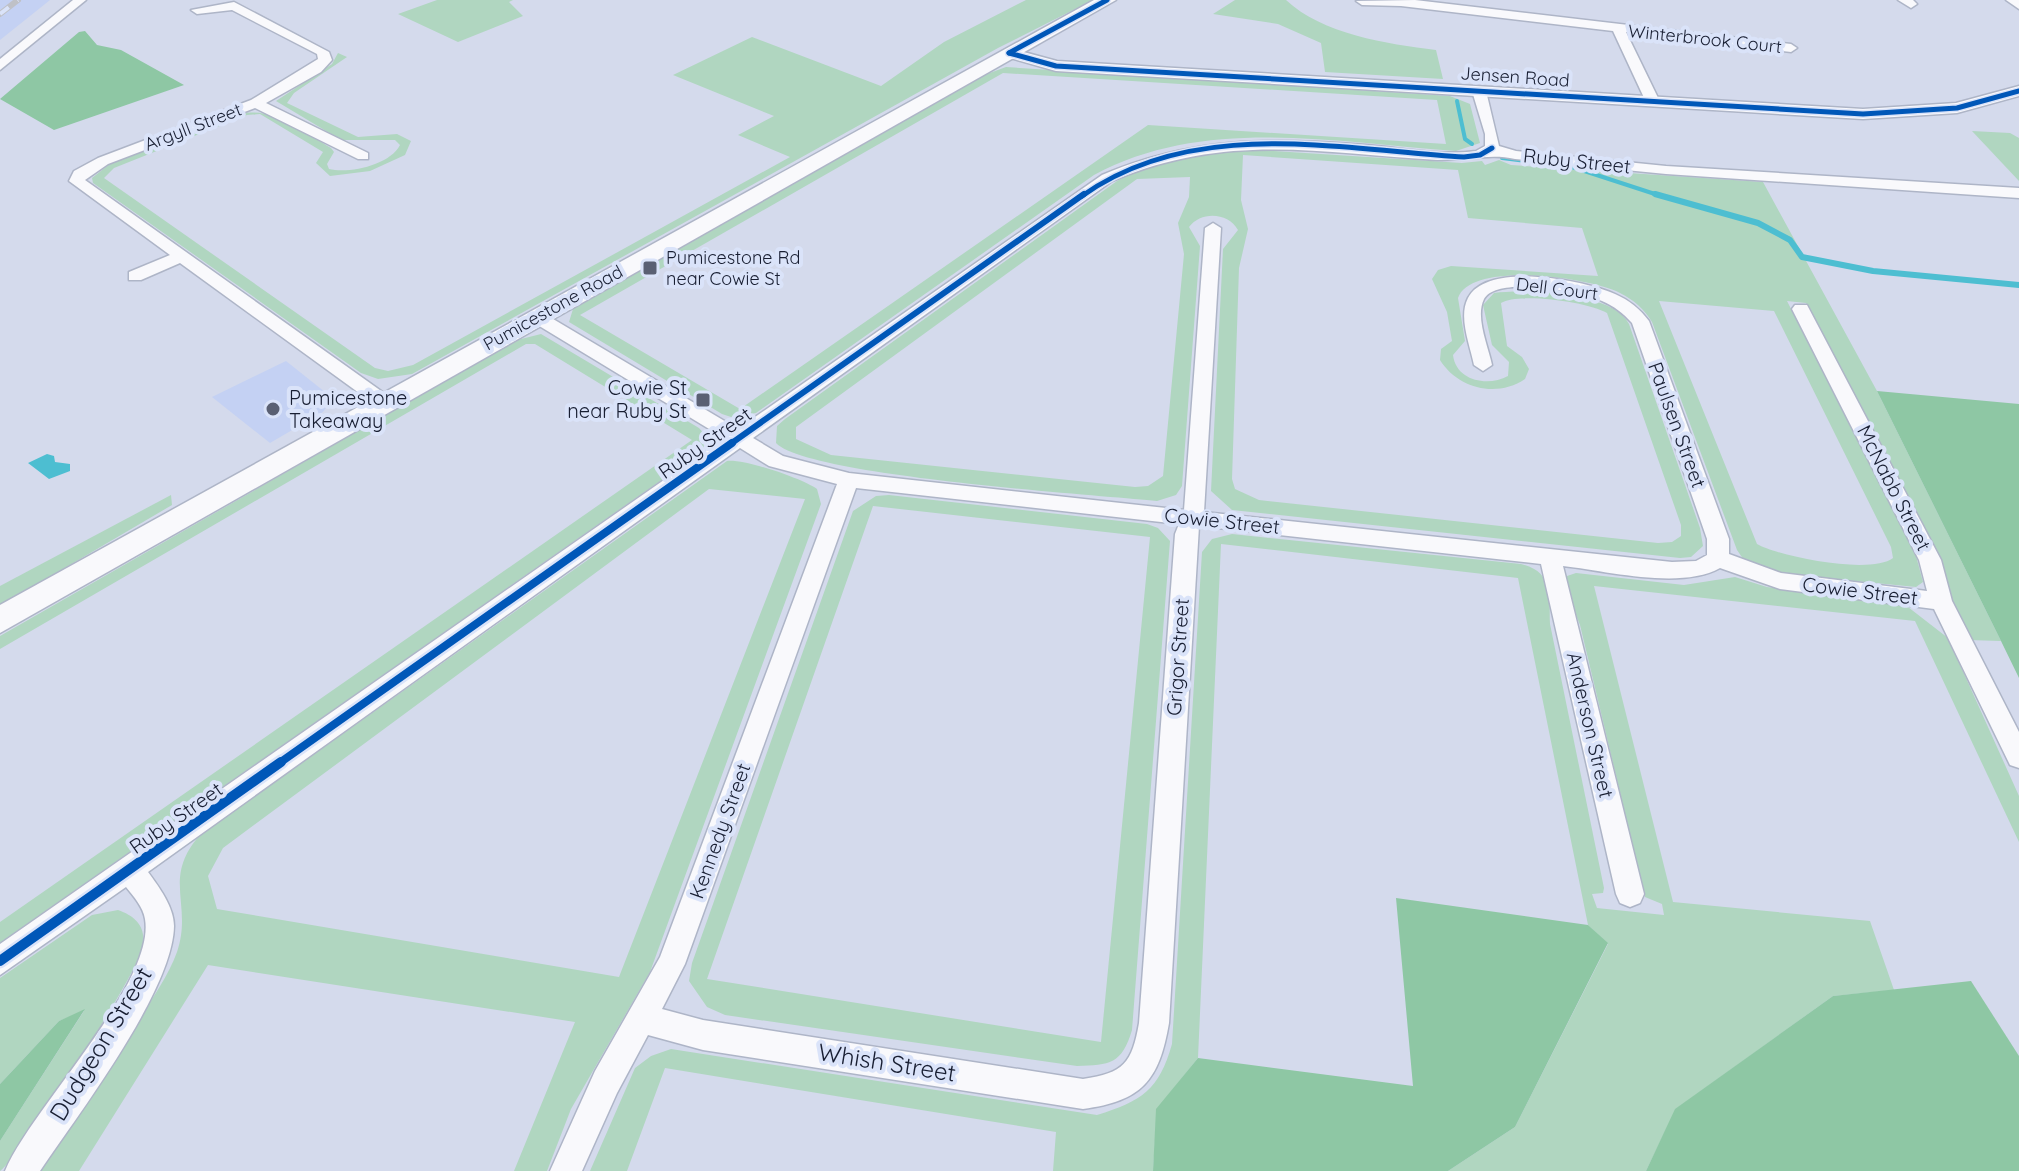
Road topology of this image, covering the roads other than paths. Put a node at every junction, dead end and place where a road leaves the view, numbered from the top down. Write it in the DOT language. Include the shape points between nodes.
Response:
graph roads {
  1 [pos="80,0"];
  2 [pos="1107,0"];
  3 [pos="2012,0"];
  4 [pos="1362,1"];
  5 [pos="234,3"];
  6 [pos="2019,5"];
  7 [pos="197,10"];
  8 [pos="1619,30"];
  9 [pos="1791,48"];
  10 [pos="1009,53"];
  11 [pos="0,66"];
  12 [pos="1479,91"];
  13 [pos="2019,91"];
  14 [pos="1653,102"];
  15 [pos="256,103"];
  16 [pos="1492,148"];
  17 [pos="363,156"];
  18 [pos="2019,193"];
  19 [pos="1213,228"];
  20 [pos="180,257"];
  21 [pos="135,276"];
  22 [pos="1619,299"];
  23 [pos="1801,309"];
  24 [pos="537,317"];
  25 [pos="1483,365"];
  26 [pos="384,402"];
  27 [pos="738,439"];
  28 [pos="849,480"];
  29 [pos="1192,518"];
  30 [pos="1550,556"];
  31 [pos="1718,559"];
  32 [pos="1941,601"];
  33 [pos="0,620"];
  34 [pos="2019,757"];
  35 [pos="129,870"];
  36 [pos="1630,894"];
  37 [pos="0,961"];
  38 [pos="643,1019"];
  39 [pos="1130,1081"];
  40 [pos="21,1171"];
  41 [pos="566,1171"];
  1 -- 11 [label="street"];
  2 -- 10 [label="main road, Pumicestone Road"];
  3 -- 6 [label="street"];
  4 -- 8 [label="street, Winterbrook Court"];
  5 -- 7 [label="street, Argyll Street"];
  5 -- 15 [label="street, Argyll Street" via="326,56 316,69"];
  8 -- 9 [label="street, Winterbrook Court"];
  8 -- 14 [label="street, Winterbrook Court"];
  10 -- 12 [label="street, Jensen Road" via="1056,66"];
  10 -- 24 [label="main road, Pumicestone Road"];
  12 -- 14 [label="street, Jensen Road"];
  12 -- 16 [label="street"];
  13 -- 14 [label="street, Jensen Road" via="1981,104 1896,114"];
  15 -- 17 [label="street"];
  15 -- 20 [label="street, Argyll Street" via="103,161 77,178"];
  16 -- 18 [label="street, Ruby Street" via="1515,155 1666,170"];
  16 -- 27 [label="street, Ruby Street" via="1464,157 1242,144 1186,150 1132,165 1093,187"];
  19 -- 29 [label="street, Grigor Street"];
  20 -- 21 [label="street"];
  20 -- 26 [label="street, Argyll Street"];
  22 -- 25 [label="street, Dell Court" via="1579,288 1507,283 1479,290 1472,304"];
  22 -- 31 [label="street, Paulsen Street" via="1640,321 1718,539"];
  23 -- 32 [label="street, McNabb Street" via="1923,546"];
  24 -- 26 [label="main road, Pumicestone Road"];
  24 -- 27 [label="street, Cowie Street"];
  26 -- 33 [label="main road, Pumicestone Road"];
  27 -- 28 [label="street, Cowie Street" via="776,461"];
  27 -- 35 [label="street, Ruby Street"];
  28 -- 29 [label="street, Cowie Street"];
  28 -- 38 [label="street, Kennedy Street" via="671,964"];
  29 -- 30 [label="street, Cowie Street"];
  29 -- 39 [label="street, Grigor Street" via="1186,534 1154,1023 1150,1052"];
  30 -- 31 [label="street, Cowie Street" via="1689,571"];
  30 -- 36 [label="street, Anderson Street"];
  31 -- 32 [label="street, Cowie Street" via="1780,581"];
  32 -- 34 [label="street, McNabb Street"];
  35 -- 37 [label="street, Ruby Street"];
  35 -- 40 [label="street, Dudgeon Street" via="156,910 160,926 155,953 125,1014"];
  38 -- 39 [label="street, Whish Street" via="703,1035 1083,1094"];
  38 -- 41 [label="street, Kennedy Street" via="606,1082"];
}
